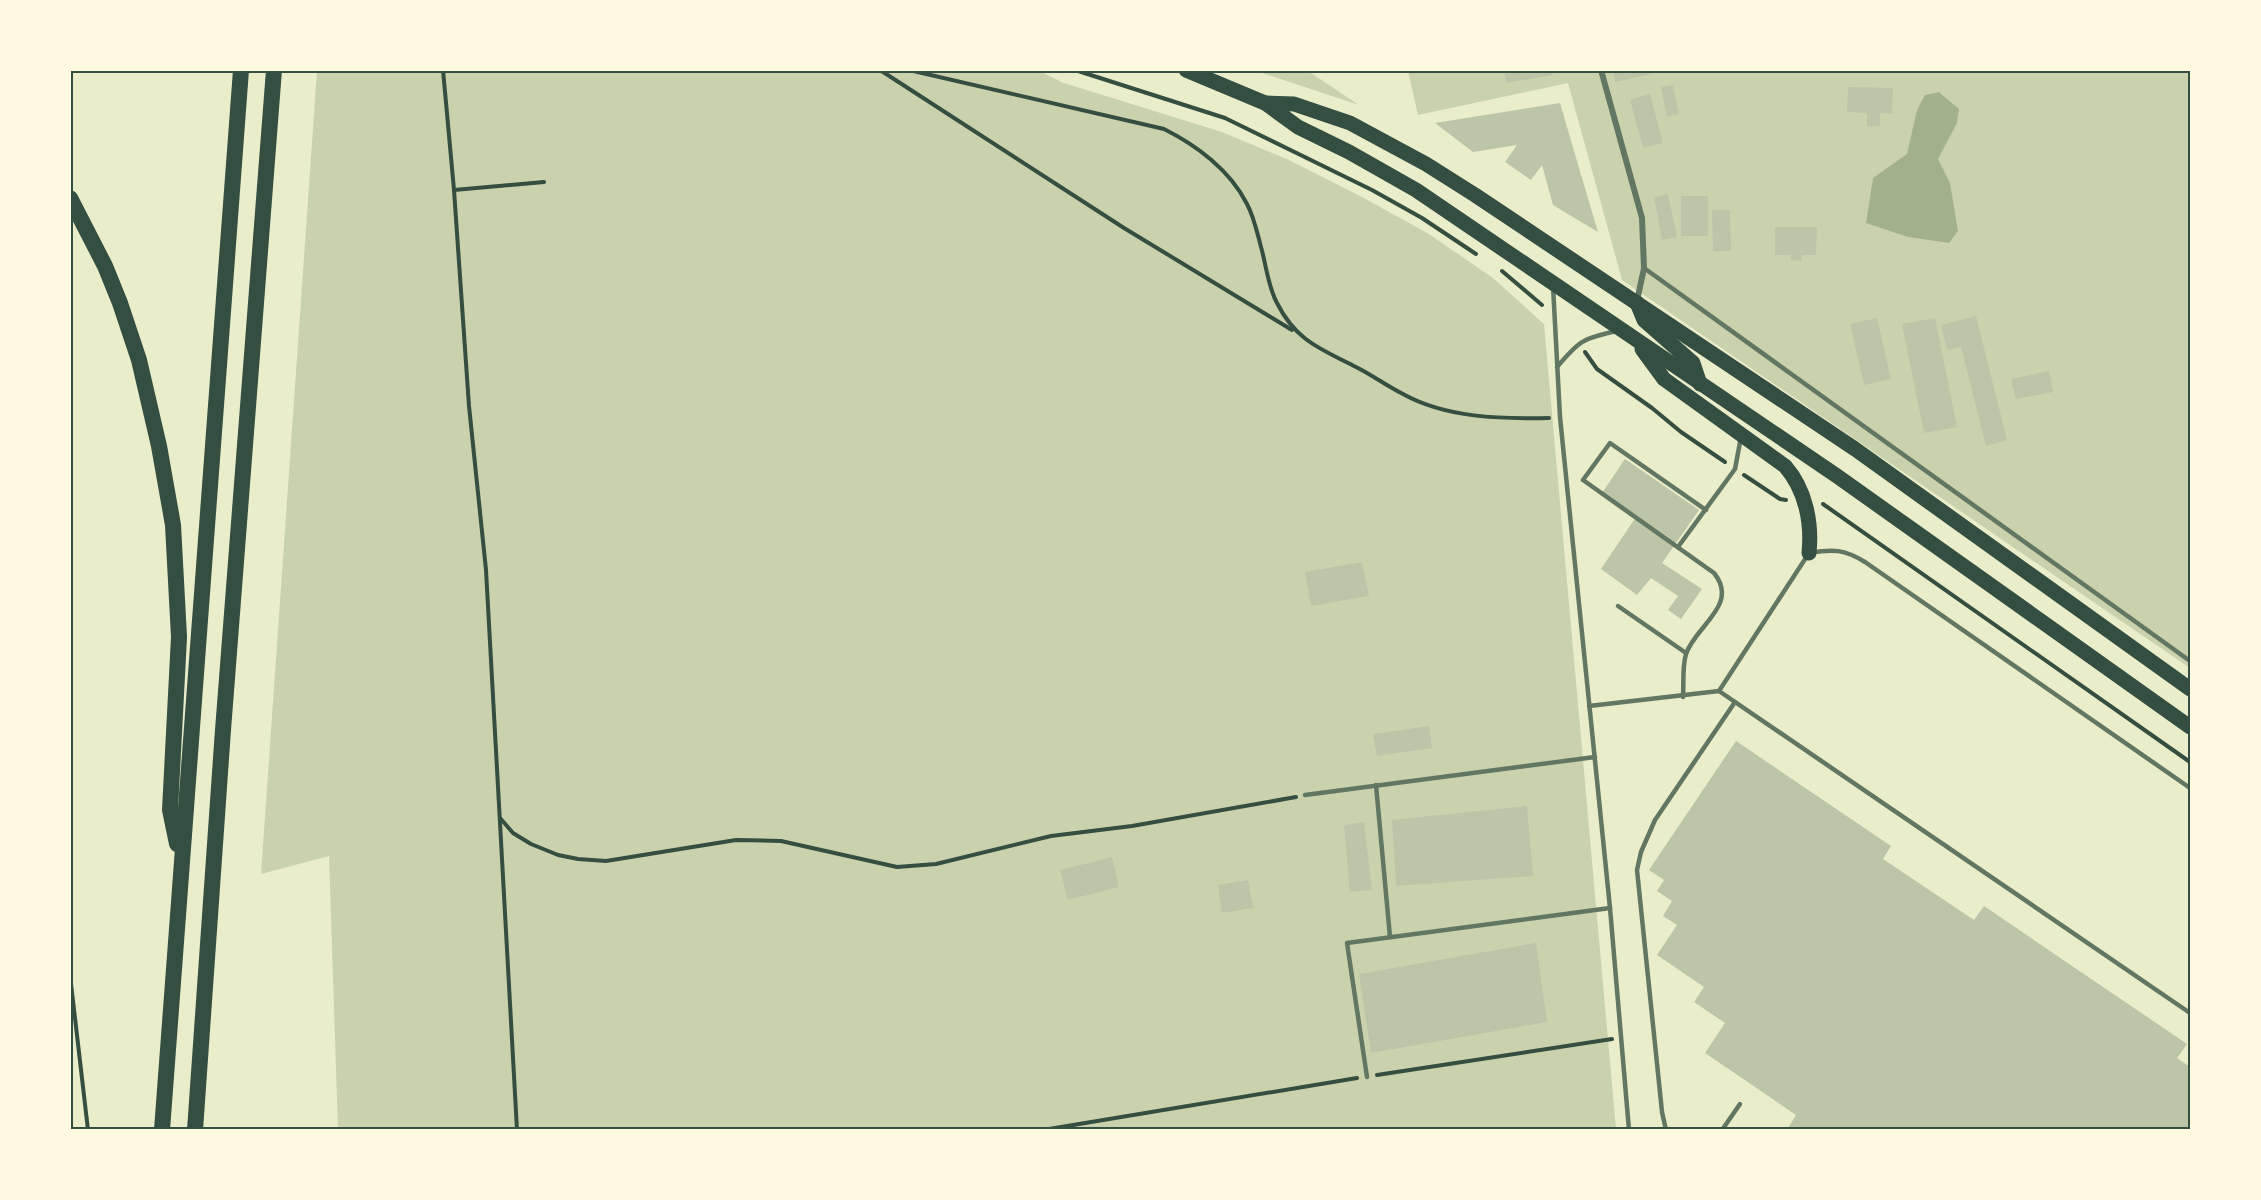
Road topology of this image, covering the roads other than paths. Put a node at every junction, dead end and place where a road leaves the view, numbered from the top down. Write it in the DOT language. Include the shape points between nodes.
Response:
graph roads {
  1 [pos="241,70"];
  2 [pos="274,70"];
  3 [pos="1186,70"];
  4 [pos="1601,70"];
  5 [pos="1265,103"];
  6 [pos="70,198"];
  7 [pos="1644,268"];
  8 [pos="1552,283"];
  9 [pos="1637,303"];
  10 [pos="1621,331"];
  11 [pos="1635,339"];
  12 [pos="1557,367"];
  13 [pos="1700,384"];
  14 [pos="1741,435"];
  15 [pos="1706,510"];
  16 [pos="1678,548"];
  17 [pos="1809,552"];
  18 [pos="1618,606"];
  19 [pos="1686,653"];
  20 [pos="2190,661"];
  21 [pos="2190,689"];
  22 [pos="1719,691"];
  23 [pos="1683,697"];
  24 [pos="1735,702"];
  25 [pos="1589,706"];
  26 [pos="2190,727"];
  27 [pos="1595,757"];
  28 [pos="1376,785"];
  29 [pos="2190,788"];
  30 [pos="1305,795"];
  31 [pos="181,865"];
  32 [pos="1610,908"];
  33 [pos="1390,937"];
  34 [pos="2190,1013"];
  35 [pos="1367,1077"];
  36 [pos="1740,1104"];
  37 [pos="162,1130"];
  38 [pos="195,1130"];
  39 [pos="1629,1130"];
  40 [pos="1666,1130"];
  41 [pos="1722,1130"];
  1 -- 31 [label="highway"];
  2 -- 38 [label="highway"];
  3 -- 5 [label="main road"];
  4 -- 7 [label="street" via="1642,218"];
  5 -- 8 [label="main road" via="1299,127 1416,190"];
  5 -- 9 [label="main road" via="1294,104 1350,123 1395,147 1475,195"];
  6 -- 31 [label="highway" via="105,267 139,360 171,514 179,637 170,810"];
  7 -- 9 [label="street"];
  7 -- 20 [label="lane"];
  8 -- 10 [label="main road"];
  8 -- 12 [label="lane"];
  9 -- 13 [label="main road" via="1644,320 1693,363"];
  9 -- 21 [label="main road" via="1854,449"];
  10 -- 11 [label="main road"];
  10 -- 12 [label="lane" via="1578,343"];
  11 -- 13 [label="main road"];
  11 -- 14 [label="main road" via="1664,379"];
  12 -- 25 [label="lane"];
  13 -- 26 [label="main road" via="1837,476"];
  14 -- 15 [label="lane" via="1735,469"];
  14 -- 17 [label="main road" via="1785,466 1795,480 1811,530"];
  15 -- 16 [label="lane"];
  15 -- 16 [label="lane" via="1610,443 1583,480"];
  16 -- 19 [label="lane" via="1714,573 1723,591 1721,602"];
  17 -- 22 [label="lane"];
  17 -- 29 [label="lane" via="1844,551 1855,556"];
  18 -- 19 [label="lane"];
  19 -- 23 [label="lane"];
  22 -- 23 [label="lane"];
  22 -- 24 [label="lane"];
  23 -- 25 [label="lane"];
  24 -- 34 [label="lane"];
  24 -- 40 [label="lane" via="1655,820 1641,852 1636,879"];
  25 -- 27 [label="lane"];
  27 -- 28 [label="lane"];
  27 -- 32 [label="lane"];
  28 -- 30 [label="lane"];
  28 -- 33 [label="lane"];
  31 -- 37 [label="highway"];
  32 -- 33 [label="lane"];
  32 -- 39 [label="lane"];
  33 -- 35 [label="lane" via="1347,943"];
  36 -- 41 [label="lane"];
}
